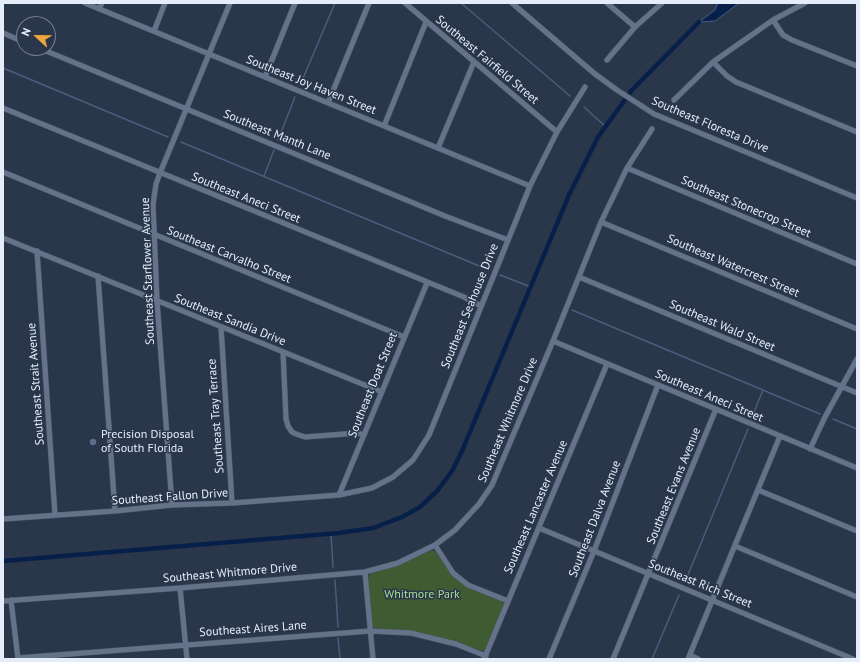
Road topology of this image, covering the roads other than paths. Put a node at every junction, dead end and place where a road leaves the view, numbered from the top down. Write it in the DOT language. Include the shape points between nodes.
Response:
graph roads {
  1 [pos="85,3"];
  2 [pos="102,3"];
  3 [pos="165,3"];
  4 [pos="230,3"];
  5 [pos="295,3"];
  6 [pos="369,3"];
  7 [pos="405,3"];
  8 [pos="512,3"];
  9 [pos="607,3"];
  10 [pos="662,3"];
  11 [pos="805,3"];
  12 [pos="99,9"];
  13 [pos="773,20"];
  14 [pos="426,22"];
  15 [pos="635,27"];
  16 [pos="154,31"];
  17 [pos="3,33"];
  18 [pos="16,39"];
  19 [pos="210,54"];
  20 [pos="56,55"];
  21 [pos="607,60"];
  22 [pos="474,62"];
  23 [pos="713,62"];
  24 [pos="857,66"];
  25 [pos="265,76"];
  26 [pos="585,87"];
  27 [pos="674,100"];
  28 [pos="328,103"];
  29 [pos="3,108"];
  30 [pos="186,109"];
  31 [pos="384,126"];
  32 [pos="652,130"];
  33 [pos="556,132"];
  34 [pos="857,132"];
  35 [pos="438,148"];
  36 [pos="627,168"];
  37 [pos="3,172"];
  38 [pos="160,173"];
  39 [pos="530,186"];
  40 [pos="857,198"];
  41 [pos="601,222"];
  42 [pos="155,235"];
  43 [pos="3,238"];
  44 [pos="508,240"];
  45 [pos="37,251"];
  46 [pos="857,264"];
  47 [pos="98,276"];
  48 [pos="579,277"];
  49 [pos="427,283"];
  50 [pos="157,301"];
  51 [pos="481,306"];
  52 [pos="220,327"];
  53 [pos="857,329"];
  54 [pos="404,337"];
  55 [pos="553,341"];
  56 [pos="283,352"];
  57 [pos="857,359"];
  58 [pos="607,364"];
  59 [pos="658,385"];
  60 [pos="842,387"];
  61 [pos="382,392"];
  62 [pos="857,393"];
  63 [pos="716,409"];
  64 [pos="363,435"];
  65 [pos="780,436"];
  66 [pos="810,449"];
  67 [pos="857,468"];
  68 [pos="758,490"];
  69 [pos="339,495"];
  70 [pos="232,503"];
  71 [pos="172,505"];
  72 [pos="115,511"];
  73 [pos="55,515"];
  74 [pos="3,519"];
  75 [pos="539,528"];
  76 [pos="857,531"];
  77 [pos="435,545"];
  78 [pos="735,546"];
  79 [pos="594,551"];
  80 [pos="365,572"];
  81 [pos="648,574"];
  82 [pos="180,588"];
  83 [pos="857,597"];
  84 [pos="11,600"];
  85 [pos="713,600"];
  86 [pos="3,601"];
  87 [pos="508,601"];
  88 [pos="370,631"];
  89 [pos="186,644"];
  90 [pos="485,657"];
  91 [pos="689,657"];
  92 [pos="18,659"];
  93 [pos="187,659"];
  94 [pos="373,659"];
  95 [pos="549,659"];
  96 [pos="613,659"];
  97 [pos="698,659"];
  98 [pos="853,659"];
  1 -- 12 [label="street, Southeast Joy Haven Street"];
  2 -- 12 [label="street"];
  3 -- 16 [label="street"];
  4 -- 19 [label="street, Southeast Starflower Avenue"];
  5 -- 25 [label="street"];
  6 -- 28 [label="street"];
  7 -- 14 [label="street, Southeast Fairfield Street"];
  8 -- 40 [label="street, Southeast Floresta Drive" via="595,74 654,114"];
  9 -- 15 [label="street"];
  10 -- 15 [label="street"];
  11 -- 13 [label="street"];
  12 -- 16 [label="street, Southeast Joy Haven Street"];
  13 -- 23 [label="street"];
  13 -- 24 [label="street" via="784,35 792,40"];
  14 -- 22 [label="street, Southeast Fairfield Street"];
  14 -- 31 [label="street"];
  15 -- 21 [label="street"];
  16 -- 19 [label="street, Southeast Joy Haven Street"];
  17 -- 18 [label="street"];
  19 -- 25 [label="street, Southeast Joy Haven Street"];
  19 -- 30 [label="street, Southeast Starflower Avenue"];
  20 -- 30 [label="street, Southeast Manth Lane"];
  22 -- 33 [label="street, Southeast Fairfield Street"];
  22 -- 35 [label="street"];
  23 -- 27 [label="street"];
  23 -- 34 [label="street" via="736,82"];
  25 -- 28 [label="street, Southeast Joy Haven Street"];
  26 -- 33 [label="street, Southeast Seahouse Drive"];
  28 -- 31 [label="street, Southeast Joy Haven Street"];
  29 -- 38 [label="street, Southeast Aneci Street"];
  30 -- 38 [label="street, Southeast Starflower Avenue"];
  30 -- 44 [label="street, Southeast Manth Lane"];
  31 -- 35 [label="street, Southeast Joy Haven Street"];
  32 -- 36 [label="street, Southeast Whitmore Drive"];
  33 -- 39 [label="street, Southeast Seahouse Drive"];
  35 -- 39 [label="street, Southeast Joy Haven Street"];
  36 -- 41 [label="street, Southeast Whitmore Drive"];
  36 -- 46 [label="street, Southeast Stonecrop Street"];
  37 -- 42 [label="street, Southeast Carvalho Street"];
  38 -- 42 [label="street, Southeast Starflower Avenue" via="153,205"];
  38 -- 49 [label="street, Southeast Aneci Street"];
  39 -- 44 [label="street, Southeast Seahouse Drive"];
  41 -- 48 [label="street, Southeast Whitmore Drive"];
  41 -- 53 [label="street, Southeast Watercrest Street"];
  42 -- 50 [label="street, Southeast Starflower Avenue"];
  42 -- 54 [label="street, Southeast Carvalho Street"];
  43 -- 45 [label="street, Southeast Sandia Drive"];
  44 -- 51 [label="street, Southeast Seahouse Drive"];
  45 -- 47 [label="street, Southeast Sandia Drive"];
  45 -- 73 [label="street, Southeast Strait Avenue"];
  47 -- 50 [label="street, Southeast Sandia Drive"];
  47 -- 72 [label="street"];
  48 -- 55 [label="street, Southeast Whitmore Drive"];
  48 -- 60 [label="street, Southeast Wald Street"];
  49 -- 51 [label="street, Southeast Aneci Street"];
  49 -- 54 [label="street, Southeast Doat Street"];
  50 -- 52 [label="street, Southeast Sandia Drive"];
  50 -- 71 [label="street, Southeast Starflower Avenue"];
  51 -- 69 [label="street, Southeast Seahouse Drive" via="429,434 413,460 393,477 381,483 361,491"];
  52 -- 56 [label="street, Southeast Sandia Drive"];
  52 -- 70 [label="street, Southeast Tray Terrace"];
  54 -- 61 [label="street, Southeast Doat Street"];
  55 -- 58 [label="street, Southeast Aneci Street"];
  55 -- 77 [label="street, Southeast Whitmore Drive" via="492,486 480,504 455,530"];
  56 -- 61 [label="street, Southeast Sandia Drive"];
  56 -- 64 [label="street" via="287,422 290,429 305,437 358,433"];
  57 -- 60 [label="street"];
  58 -- 59 [label="street, Southeast Aneci Street"];
  58 -- 75 [label="street, Southeast Lancaster Avenue"];
  59 -- 63 [label="street, Southeast Aneci Street"];
  59 -- 79 [label="street, Southeast Dalva Avenue"];
  60 -- 62 [label="street, Southeast Wald Street"];
  60 -- 66 [label="street"];
  61 -- 64 [label="street, Southeast Doat Street"];
  63 -- 65 [label="street, Southeast Aneci Street"];
  63 -- 81 [label="street, Southeast Evans Avenue"];
  64 -- 69 [label="street, Southeast Doat Street"];
  65 -- 66 [label="street, Southeast Aneci Street"];
  65 -- 68 [label="street"];
  66 -- 67 [label="street, Southeast Aneci Street"];
  68 -- 76 [label="street"];
  68 -- 78 [label="street"];
  69 -- 70 [label="street, Southeast Fallon Drive"];
  70 -- 71 [label="street, Southeast Fallon Drive"];
  71 -- 72 [label="street, Southeast Fallon Drive"];
  72 -- 73 [label="street, Southeast Fallon Drive"];
  73 -- 74 [label="street, Southeast Fallon Drive"];
  75 -- 79 [label="street, Southeast Rich Street"];
  75 -- 87 [label="street, Southeast Lancaster Avenue"];
  77 -- 80 [label="street, Southeast Whitmore Drive" via="398,564"];
  77 -- 87 [label="street" via="453,573 468,585"];
  78 -- 83 [label="street"];
  78 -- 85 [label="street"];
  79 -- 81 [label="street, Southeast Rich Street"];
  79 -- 95 [label="street, Southeast Dalva Avenue"];
  80 -- 82 [label="street, Southeast Whitmore Drive"];
  80 -- 88 [label="street"];
  81 -- 85 [label="street, Southeast Rich Street"];
  81 -- 96 [label="street, Southeast Evans Avenue"];
  82 -- 84 [label="street, Southeast Whitmore Drive"];
  82 -- 89 [label="street"];
  84 -- 86 [label="street, Southeast Whitmore Drive"];
  84 -- 92 [label="street"];
  85 -- 91 [label="street"];
  85 -- 98 [label="street, Southeast Rich Street"];
  87 -- 90 [label="street, Southeast Lancaster Avenue"];
  88 -- 89 [label="street, Southeast Aires Lane"];
  88 -- 90 [label="street, Southeast Aires Lane" via="411,633 456,644"];
  88 -- 94 [label="street"];
  89 -- 92 [label="street, Southeast Aires Lane"];
  89 -- 93 [label="street"];
  91 -- 97 [label="street"];
}
